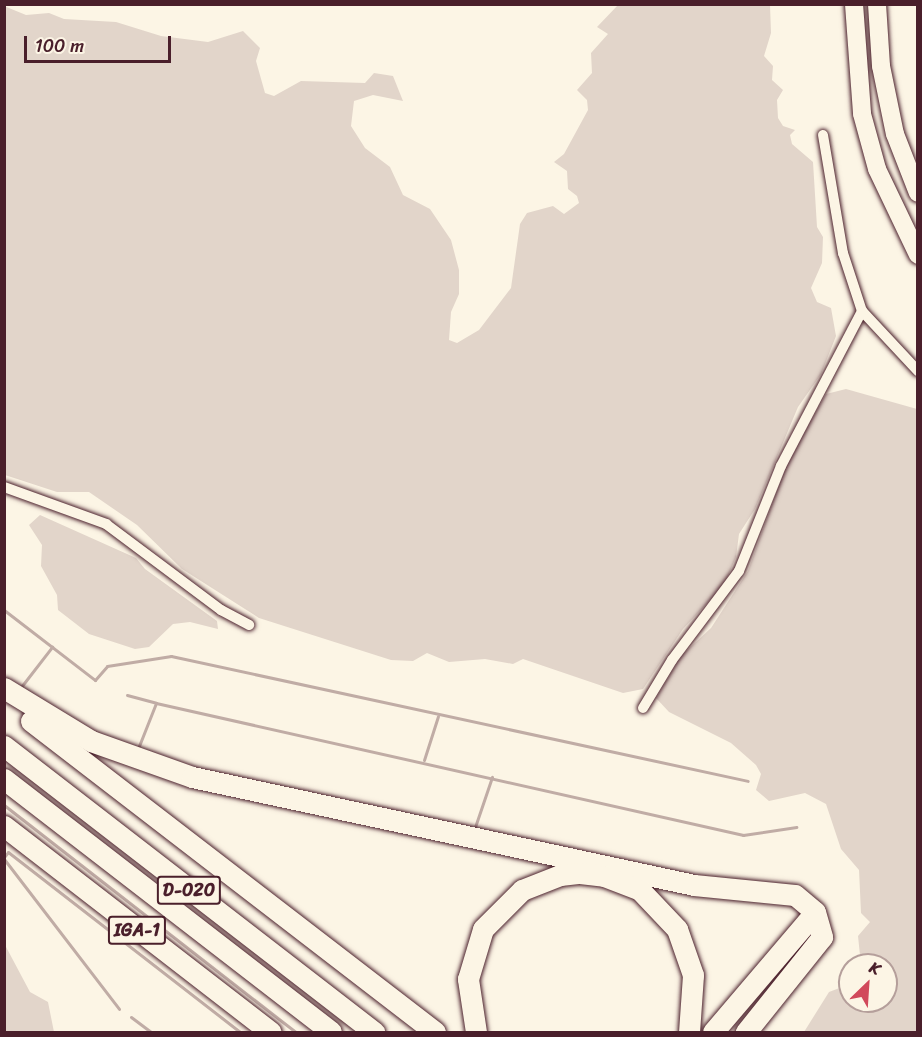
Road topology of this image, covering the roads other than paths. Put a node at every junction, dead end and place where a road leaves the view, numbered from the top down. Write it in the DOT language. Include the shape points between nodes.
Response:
graph roads {
  1 [pos="854,4"];
  2 [pos="877,4"];
  3 [pos="824,135"];
  4 [pos="918,193"];
  5 [pos="918,255"];
  6 [pos="861,311"];
  7 [pos="918,370"];
  8 [pos="4,487"];
  9 [pos="249,625"];
  10 [pos="4,688"];
  11 [pos="4,700"];
  12 [pos="643,708"];
  13 [pos="4,746"];
  14 [pos="4,779"];
  15 [pos="4,826"];
  16 [pos="815,912"];
  17 [pos="271,1032"];
  18 [pos="331,1032"];
  19 [pos="374,1032"];
  20 [pos="435,1032"];
  21 [pos="476,1032"];
  22 [pos="689,1032"];
  23 [pos="713,1032"];
  24 [pos="746,1032"];
  1 -- 5 [label="main road" via="862,114 877,168"];
  2 -- 4 [label="main road" via="881,66 895,134"];
  3 -- 6 [label="street" via="843,253"];
  6 -- 7 [label="street"];
  6 -- 12 [label="street" via="781,466 735,579 672,660"];
  8 -- 9 [label="street" via="106,524 221,610"];
  10 -- 16 [label="highway" via="91,741 192,777 694,885 757,894 787,892"];
  11 -- 20 [label="highway"];
  13 -- 19 [label="highway, D-020"];
  14 -- 18 [label="highway, D-020"];
  15 -- 17 [label="highway, IGA-1"];
  16 -- 23 [label="highway"];
  16 -- 24 [label="highway" via="823,931 818,944"];
  21 -- 22 [label="highway" via="468,979 483,929 522,890 560,875 580,873 604,876 640,890 677,929 693,975"];
}
